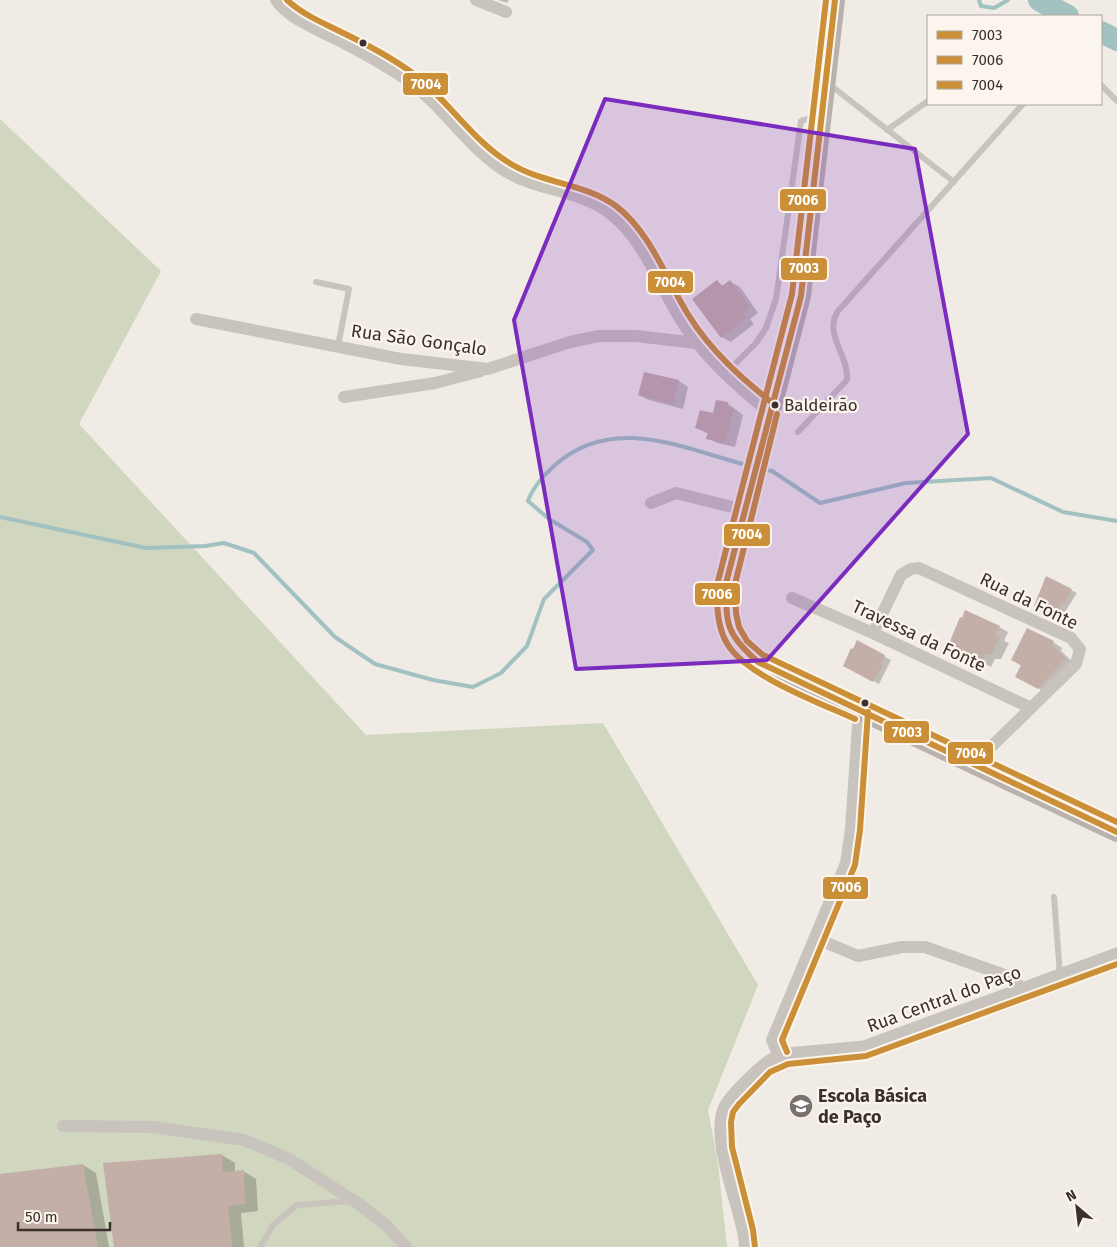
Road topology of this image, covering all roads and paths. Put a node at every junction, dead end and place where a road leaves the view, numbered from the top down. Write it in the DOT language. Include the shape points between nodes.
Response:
graph roads {
  1 [pos="276,0"];
  2 [pos="476,0"];
  3 [pos="835,0"];
  4 [pos="506,12"];
  5 [pos="826,82"];
  6 [pos="1102,86"];
  7 [pos="1117,101"];
  8 [pos="927,102"];
  9 [pos="1023,105"];
  10 [pos="822,114"];
  11 [pos="887,130"];
  12 [pos="954,182"];
  13 [pos="316,282"];
  14 [pos="196,319"];
  15 [pos="696,343"];
  16 [pos="338,346"];
  17 [pos="488,369"];
  18 [pos="726,374"];
  19 [pos="344,397"];
  20 [pos="769,412"];
  21 [pos="798,432"];
  22 [pos="651,503"];
  23 [pos="744,510"];
  24 [pos="792,598"];
  25 [pos="873,633"];
  26 [pos="1031,708"];
  27 [pos="859,711"];
  28 [pos="994,744"];
  29 [pos="971,763"];
  30 [pos="990,772"];
  31 [pos="1117,832"];
  32 [pos="1054,897"];
  33 [pos="815,938"];
  34 [pos="1117,955"];
  35 [pos="1060,977"];
  36 [pos="1022,990"];
  37 [pos="779,1056"];
  38 [pos="63,1126"];
  39 [pos="354,1201"];
  40 [pos="260,1247"];
  41 [pos="406,1247"];
  42 [pos="746,1247"];
  1 -- 15 [label="street" via="289,14 367,55 408,81 444,110 494,164 508,174 590,201 613,216 627,229 641,250"];
  2 -- 4 [label="street"];
  3 -- 5 [label="main road"];
  5 -- 10 [label="main road"];
  5 -- 11 [label="lane"];
  6 -- 7 [label="lane"];
  8 -- 11 [label="lane"];
  9 -- 12 [label="lane"];
  10 -- 18 [label="lane" via="801,121 776,299 766,328 756,344"];
  10 -- 20 [label="main road" via="800,296"];
  11 -- 12 [label="lane"];
  12 -- 21 [label="lane" via="833,320 834,335 848,369 847,380"];
  13 -- 16 [label="lane" via="349,289"];
  14 -- 16 [label="street, Rua São Gonçalo"];
  15 -- 17 [label="street, Rua São Gonçalo" via="636,336 599,336 570,342"];
  15 -- 18 [label="street"];
  16 -- 17 [label="street, Rua São Gonçalo" via="401,359"];
  17 -- 19 [label="street" via="435,383"];
  18 -- 20 [label="street"];
  20 -- 23 [label="main road"];
  22 -- 23 [label="street" via="676,493"];
  23 -- 27 [label="main road" via="726,583 726,608 738,644 758,662"];
  24 -- 25 [label="street, Travessa da Fonte"];
  25 -- 26 [label="street, Travessa da Fonte"];
  25 -- 26 [label="street, Rua da Fonte" via="902,575 910,569 919,568 1071,638 1080,648 1076,664"];
  26 -- 28 [label="street, Rua da Fonte"];
  27 -- 29 [label="main road"];
  27 -- 33 [label="street" via="846,862"];
  28 -- 29 [label="street, Rua da Fonte"];
  28 -- 30 [label="street"];
  29 -- 30 [label="main road"];
  30 -- 31 [label="main road"];
  32 -- 35 [label="lane"];
  33 -- 36 [label="street" via="858,956 902,947 925,947 1013,978"];
  33 -- 37 [label="street" via="772,1040"];
  34 -- 35 [label="street, Rua Central do Paço"];
  35 -- 36 [label="street, Rua Central do Paço"];
  36 -- 37 [label="street, Rua Central do Paço" via="864,1048"];
  37 -- 42 [label="street" via="762,1067 725,1109 722,1129 726,1164"];
  38 -- 39 [label="street" via="153,1127 244,1140 289,1159"];
  39 -- 40 [label="lane" via="297,1205 272,1226"];
  39 -- 41 [label="street" via="386,1225"];
}
